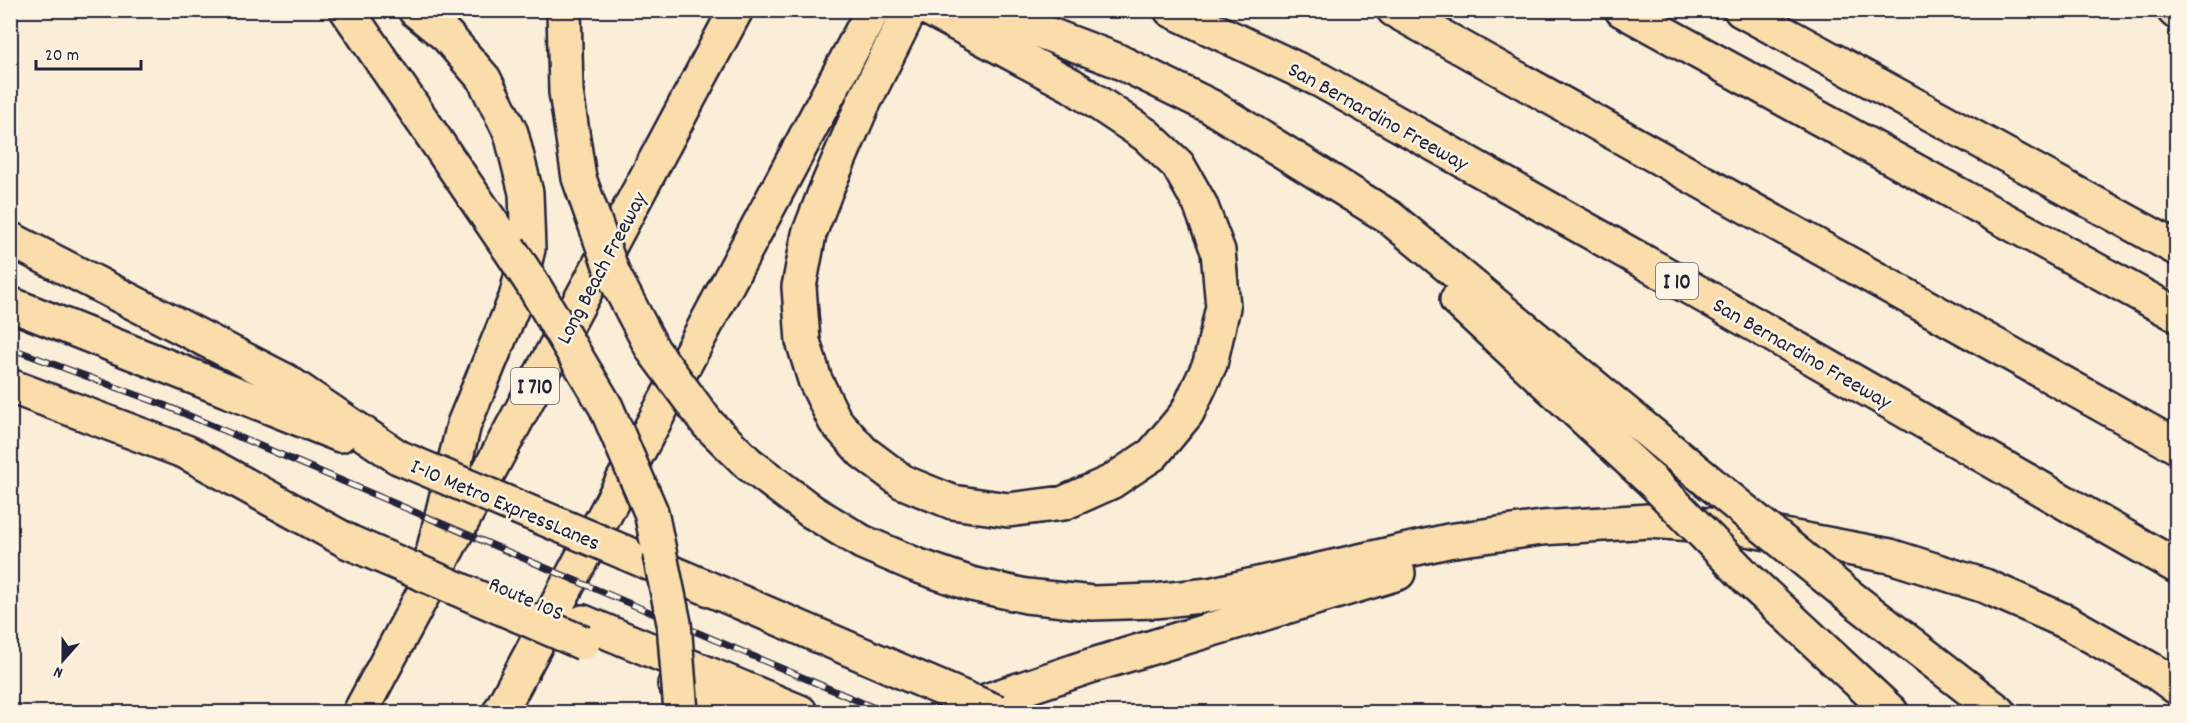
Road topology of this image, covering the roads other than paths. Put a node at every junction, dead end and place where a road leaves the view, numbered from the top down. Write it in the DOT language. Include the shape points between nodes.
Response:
graph roads {
  1 [pos="347,10"];
  2 [pos="415,10"];
  3 [pos="564,10"];
  4 [pos="736,10"];
  5 [pos="873,10"];
  6 [pos="910,10"];
  7 [pos="931,10"];
  8 [pos="973,10"];
  9 [pos="1171,10"];
  10 [pos="1394,10"];
  11 [pos="1622,10"];
  12 [pos="1741,10"];
  13 [pos="1288,154"];
  14 [pos="10,239"];
  15 [pos="2176,248"];
  16 [pos="10,304"];
  17 [pos="2176,314"];
  18 [pos="10,386"];
  19 [pos="2176,446"];
  20 [pos="398,457"];
  21 [pos="1649,521"];
  22 [pos="354,532"];
  23 [pos="2176,566"];
  24 [pos="422,597"];
  25 [pos="2176,687"];
  26 [pos="360,712"];
  27 [pos="500,712"];
  28 [pos="681,712"];
  29 [pos="739,712"];
  30 [pos="800,712"];
  31 [pos="953,712"];
  32 [pos="997,712"];
  33 [pos="1891,712"];
  34 [pos="1999,712"];
  1 -- 28 [label="highway, bridge" via="532,282 606,407 651,512 674,623"];
  2 -- 24 [label="highway" via="447,36 484,79 511,134 526,193 528,249 516,298 464,424"];
  3 -- 21 [label="highway, bridge" via="566,92 579,178 613,274 653,350 708,424 749,464 811,511 862,542 971,584 1026,596 1092,603 1209,595 1448,541 1542,528"];
  4 -- 24 [label="highway, Long Beach Freeway / I 710"];
  5 -- 27 [label="highway"];
  6 -- 7 [label="highway" via="863,104 809,234 799,287 803,341 815,380 835,421 863,452 903,482 952,502 1008,510 1064,503 1111,482 1153,454 1187,413 1210,364 1223,307 1218,251 1200,204 1178,165 1146,135 1071,85"];
  8 -- 13 [label="highway" via="1116,60 1210,106"];
  9 -- 23 [label="highway, San Bernardino Freeway / I 10" via="1331,86"];
  10 -- 19 [label="highway"];
  11 -- 17 [label="highway"];
  12 -- 15 [label="highway"];
  13 -- 33 [label="highway, bridge" via="1385,233 1653,482 1748,579"];
  13 -- 34 [label="highway, bridge" via="1389,217 1849,596"];
  14 -- 20 [label="highway" via="286,381"];
  16 -- 20 [label="highway, I-10 Metro ExpressLanes"];
  18 -- 22 [label="highway" via="186,452 252,488"];
  20 -- 32 [label="highway, I-10 Metro ExpressLanes, bridge"];
  21 -- 25 [label="highway" via="1736,527 1890,556 1984,586 2067,622"];
  21 -- 31 [label="highway" via="1497,545 1328,593"];
  22 -- 29 [label="highway, bridge"];
  22 -- 30 [label="highway, Route 10S"];
  24 -- 26 [label="highway, Long Beach Freeway / I 710"];
}
